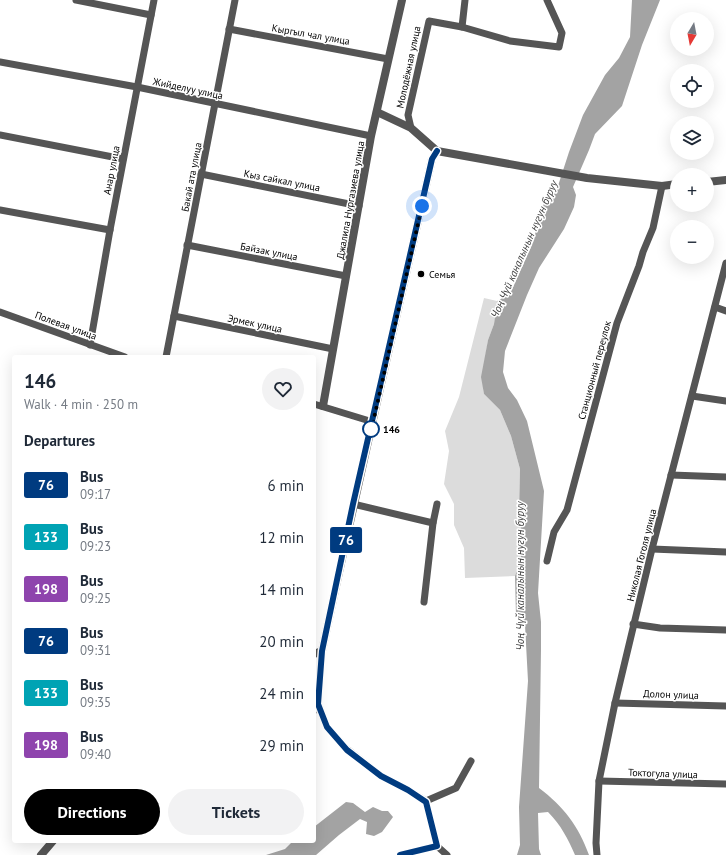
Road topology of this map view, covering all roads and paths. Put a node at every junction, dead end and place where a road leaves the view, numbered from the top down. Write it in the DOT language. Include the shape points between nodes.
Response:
graph roads {
  1 [pos="76,0"];
  2 [pos="154,0"];
  3 [pos="235,0"];
  4 [pos="402,0"];
  5 [pos="465,0"];
  6 [pos="547,0"];
  7 [pos="150,15"];
  8 [pos="462,27"];
  9 [pos="229,29"];
  10 [pos="388,59"];
  11 [pos="0,62"];
  12 [pos="137,87"];
  13 [pos="215,104"];
  14 [pos="377,112"];
  15 [pos="411,128"];
  16 [pos="0,135"];
  17 [pos="371,136"];
  18 [pos="437,151"];
  19 [pos="123,159"];
  20 [pos="201,174"];
  21 [pos="726,180"];
  22 [pos="714,181"];
  23 [pos="670,185"];
  24 [pos="662,186"];
  25 [pos="359,206"];
  26 [pos="0,210"];
  27 [pos="110,230"];
  28 [pos="188,245"];
  29 [pos="726,263"];
  30 [pos="346,276"];
  31 [pos="715,307"];
  32 [pos="726,311"];
  33 [pos="0,312"];
  34 [pos="174,316"];
  35 [pos="90,345"];
  36 [pos="333,349"];
  37 [pos="119,355"];
  38 [pos="166,355"];
  39 [pos="692,396"];
  40 [pos="726,401"];
  41 [pos="316,404"];
  42 [pos="323,406"];
  43 [pos="373,422"];
  44 [pos="671,475"];
  45 [pos="726,476"];
  46 [pos="353,504"];
  47 [pos="437,504"];
  48 [pos="433,523"];
  49 [pos="652,549"];
  50 [pos="726,552"];
  51 [pos="547,560"];
  52 [pos="424,602"];
  53 [pos="633,624"];
  54 [pos="726,630"];
  55 [pos="322,651"];
  56 [pos="316,653"];
  57 [pos="614,703"];
  58 [pos="726,706"];
  59 [pos="317,709"];
  60 [pos="471,761"];
  61 [pos="599,781"];
  62 [pos="726,784"];
  63 [pos="426,802"];
  64 [pos="51,843"];
  65 [pos="437,846"];
  66 [pos="41,855"];
  67 [pos="400,855"];
  68 [pos="447,855"];
  69 [pos="597,855"];
  1 -- 7 [label="street"];
  2 -- 7 [label="street, Анар улица"];
  3 -- 9 [label="street, Бакай ата улица"];
  4 -- 10 [label="street, Джалила Нургазиева улица"];
  5 -- 8 [label="street"];
  6 -- 8 [label="street, Молодёжная улица" via="562,33 559,47 510,41"];
  7 -- 12 [label="street, Анар улица"];
  8 -- 15 [label="street, Молодёжная улица" via="429,21 408,115"];
  9 -- 10 [label="street, Кыргыл чал улица"];
  9 -- 13 [label="street, Бакай ата улица"];
  10 -- 14 [label="street, Джалила Нургазиева улица"];
  11 -- 12 [label="street, Жийделуу улица"];
  12 -- 13 [label="street, Жийделуу улица"];
  12 -- 19 [label="street, Анар улица"];
  13 -- 17 [label="street, Жийделуу улица"];
  13 -- 20 [label="street, Бакай ата улица"];
  14 -- 15 [label="street"];
  14 -- 17 [label="street, Джалила Нургазиева улица"];
  15 -- 18 [label="street"];
  16 -- 19 [label="street"];
  17 -- 25 [label="street, Джалила Нургазиева улица"];
  18 -- 24 [label="street" via="587,178"];
  18 -- 43 [label="street" via="432,159"];
  19 -- 27 [label="street, Анар улица"];
  20 -- 25 [label="street, Кыз сайкал улица"];
  20 -- 28 [label="street, Бакай ата улица"];
  21 -- 22 [label="street"];
  23 -- 24 [label="street"];
  24 -- 51 [label="street, Станционный переулок" via="653,228 616,323 567,510 554,532"];
  25 -- 30 [label="street, Джалила Нургазиева улица"];
  26 -- 27 [label="street"];
  27 -- 35 [label="street, Анар улица"];
  28 -- 30 [label="street, Байзак улица"];
  28 -- 34 [label="street, Бакай ата улица"];
  29 -- 31 [label="street, Николая Гоголя улица"];
  30 -- 36 [label="street, Джалила Нургазиева улица"];
  31 -- 32 [label="street"];
  31 -- 39 [label="street, Николая Гоголя улица"];
  33 -- 35 [label="street, Полевая улица"];
  34 -- 36 [label="street, Эрмек улица"];
  34 -- 38 [label="street, Бакай ата улица"];
  35 -- 37 [label="street, Полевая улица"];
  36 -- 42 [label="street, Джалила Нургазиева улица"];
  39 -- 40 [label="street"];
  39 -- 44 [label="street, Николая Гоголя улица"];
  41 -- 42 [label="street"];
  42 -- 43 [label="street"];
  43 -- 46 [label="street"];
  44 -- 45 [label="street"];
  44 -- 49 [label="street, Николая Гоголя улица"];
  46 -- 48 [label="street"];
  46 -- 55 [label="street"];
  47 -- 48 [label="street"];
  48 -- 52 [label="street"];
  49 -- 50 [label="street"];
  49 -- 53 [label="street, Николая Гоголя улица"];
  53 -- 54 [label="street" via="660,628"];
  53 -- 57 [label="street, Николая Гоголя улица"];
  55 -- 56 [label="street"];
  55 -- 59 [label="street"];
  57 -- 58 [label="street, Долон улица"];
  57 -- 61 [label="street, Николая Гоголя улица"];
  59 -- 63 [label="street" via="327,727 347,750 381,776"];
  60 -- 63 [label="street" via="456,788"];
  61 -- 62 [label="street, Токтогула улица"];
  61 -- 69 [label="street, Николая Гоголя улица"];
  63 -- 65 [label="street"];
  64 -- 66 [label="street"];
  65 -- 67 [label="street"];
  65 -- 68 [label="street"];
}
